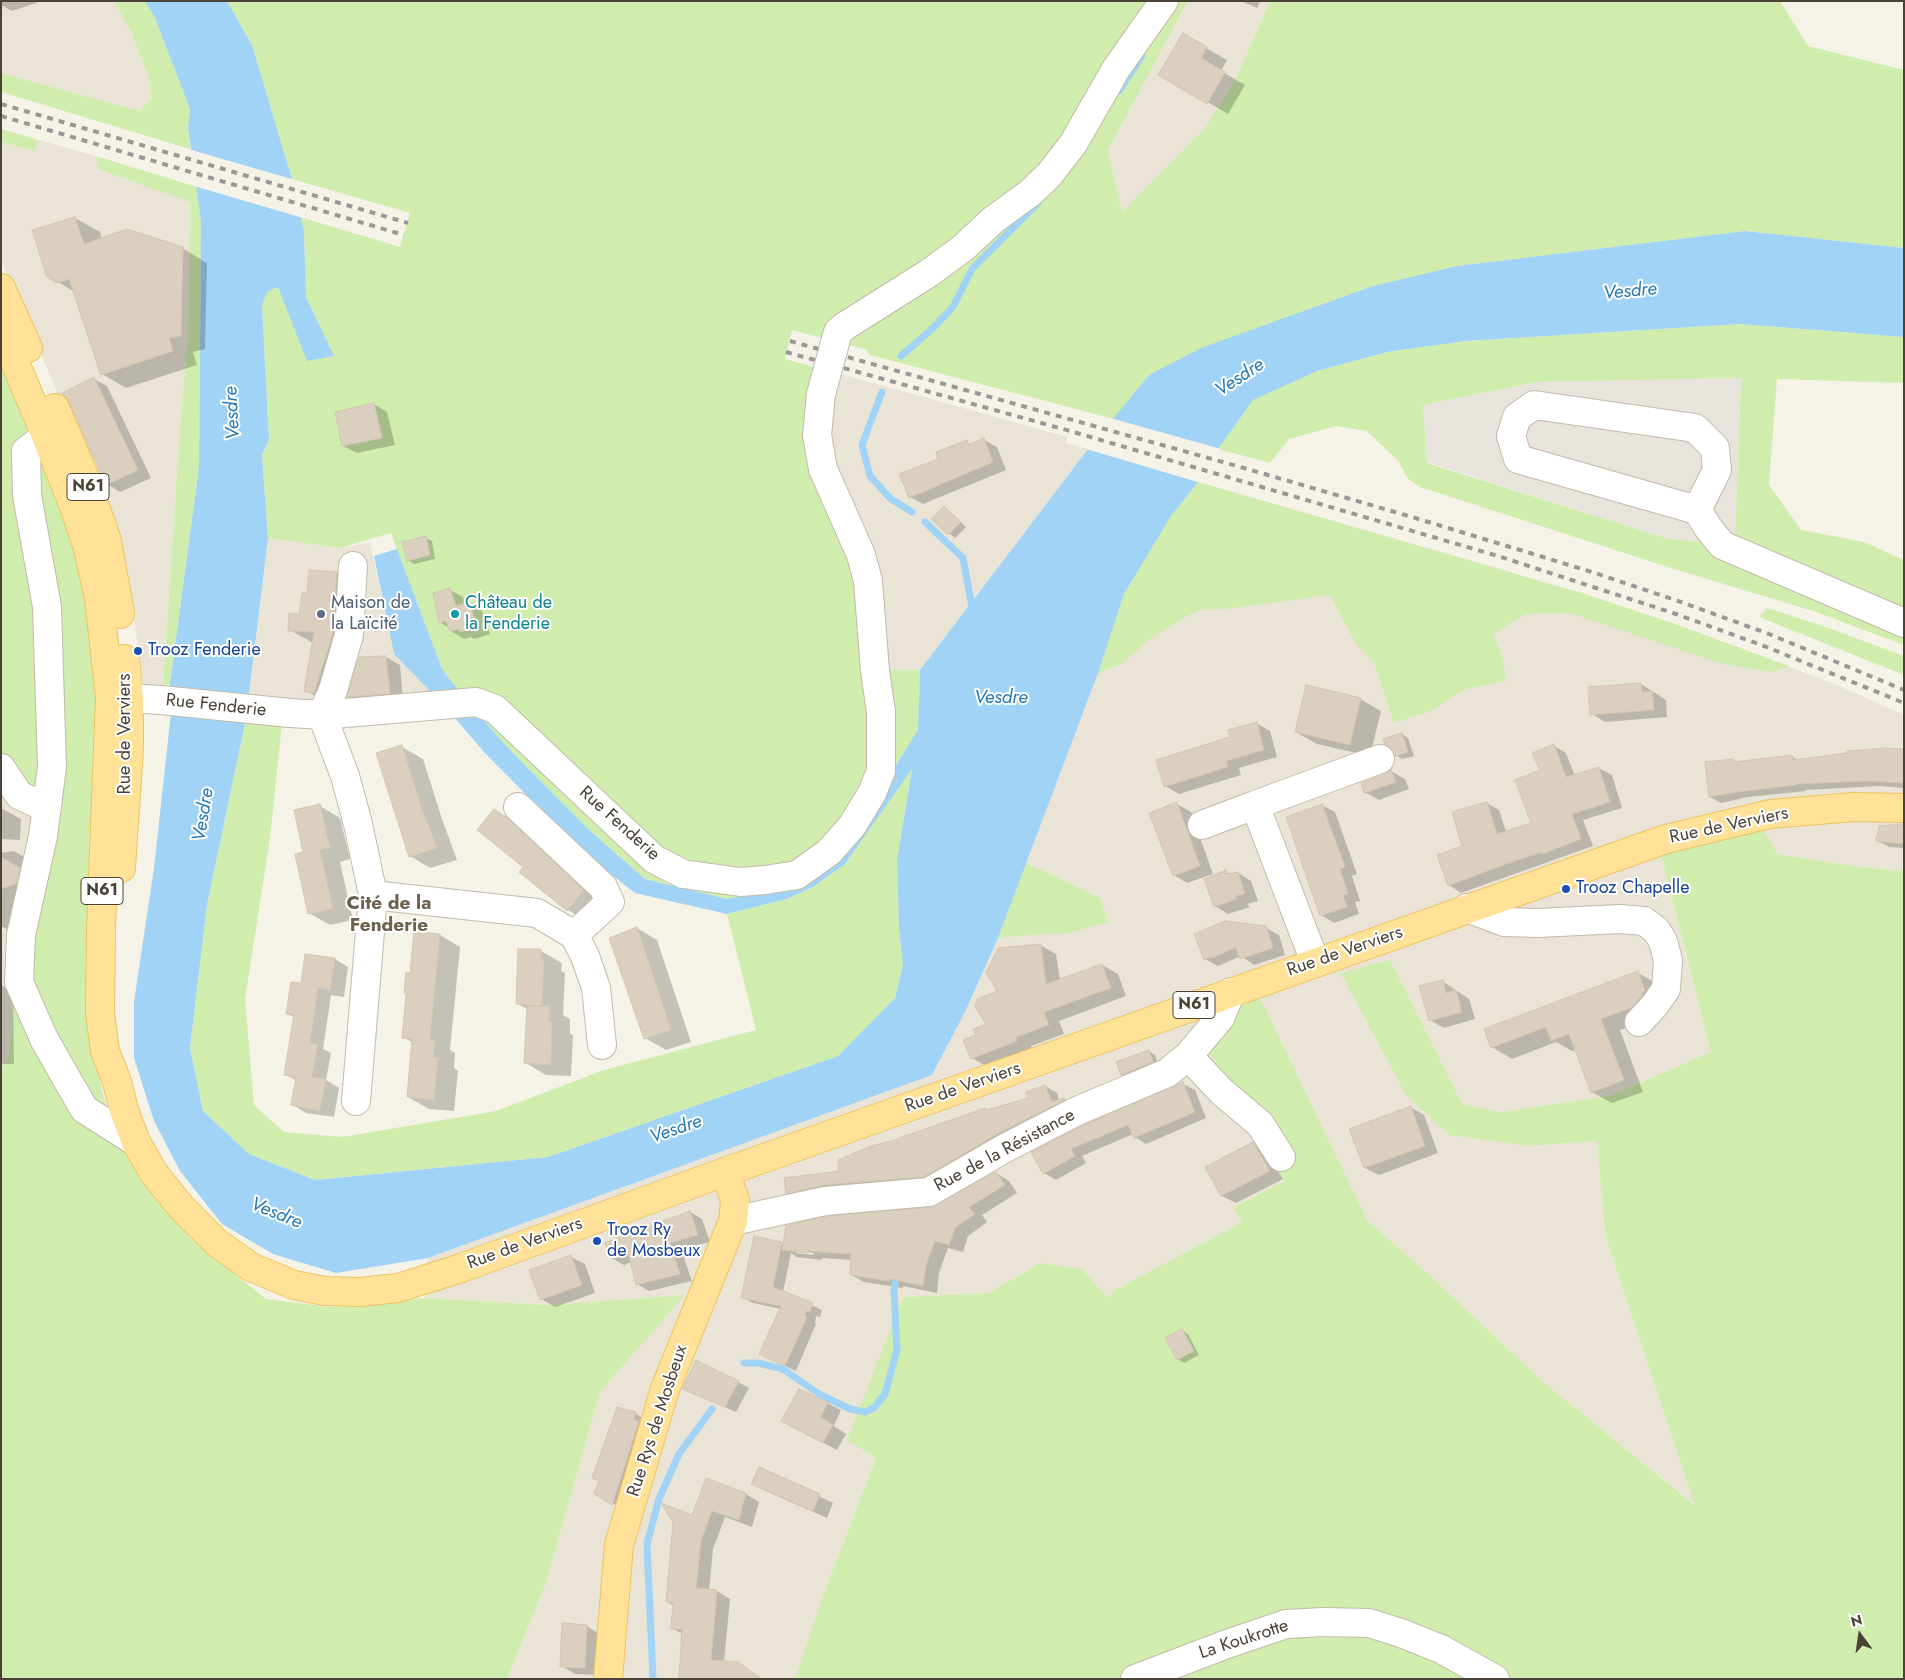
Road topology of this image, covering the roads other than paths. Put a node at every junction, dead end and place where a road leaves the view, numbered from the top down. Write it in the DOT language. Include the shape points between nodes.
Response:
graph roads {
  1 [pos="1164,1"];
  2 [pos="1,288"];
  3 [pos="1,329"];
  4 [pos="46,436"];
  5 [pos="1697,510"];
  6 [pos="353,566"];
  7 [pos="1904,623"];
  8 [pos="120,698"];
  9 [pos="322,715"];
  10 [pos="1380,759"];
  11 [pos="1,768"];
  12 [pos="1255,805"];
  13 [pos="518,807"];
  14 [pos="47,808"];
  15 [pos="1904,808"];
  16 [pos="1202,825"];
  17 [pos="373,895"];
  18 [pos="1468,908"];
  19 [pos="574,935"];
  20 [pos="1315,962"];
  21 [pos="1231,992"];
  22 [pos="1638,1022"];
  23 [pos="602,1045"];
  24 [pos="1188,1056"];
  25 [pos="356,1101"];
  26 [pos="136,1142"];
  27 [pos="1281,1157"];
  28 [pos="725,1172"];
  29 [pos="733,1221"];
  30 [pos="608,1679"];
  31 [pos="1136,1679"];
  32 [pos="1494,1679"];
  1 -- 9 [label="street, Rue Fenderie, bridge" via="1116,69 1073,144 1049,175 929,273 838,332 821,394 817,435 822,469 861,555 883,661 881,771 852,826 829,852 797,875 765,880 740,882 684,874 654,860 496,709 476,702"];
  2 -- 8 [label="main road, Rue de Verviers / N61" via="87,483 107,541 119,600"];
  3 -- 4 [label="main road, Rue de Verviers / N61"];
  4 -- 8 [label="main road, Rue de Verviers / N61" via="87,545"];
  4 -- 14 [label="street" via="26,451 27,495 47,607 52,767"];
  5 -- 5 [label="street" via="1717,470 1715,448 1694,428 1534,405 1517,417 1511,436 1518,459"];
  5 -- 7 [label="street" via="1722,545"];
  6 -- 9 [label="street" via="349,635"];
  8 -- 9 [label="street, Rue Fenderie"];
  8 -- 26 [label="main road, Rue de Verviers / N61" via="129,748 114,992 117,1082"];
  9 -- 17 [label="street" via="345,776"];
  10 -- 12 [label="street"];
  11 -- 14 [label="street" via="18,795"];
  12 -- 16 [label="street"];
  12 -- 20 [label="street"];
  13 -- 19 [label="street" via="603,887 610,902"];
  14 -- 26 [label="street" via="21,935 19,982 44,1039 84,1108"];
  15 -- 18 [label="main road, Rue de Verviers / N61" via="1854,807 1770,814 1666,838"];
  17 -- 19 [label="street" via="537,913"];
  17 -- 25 [label="street"];
  18 -- 20 [label="main road, Rue de Verviers / N61"];
  18 -- 22 [label="street" via="1504,922 1620,920 1644,922 1656,930 1663,941 1668,961 1666,989"];
  19 -- 23 [label="street" via="596,988"];
  20 -- 21 [label="main road, Rue de Verviers / N61"];
  21 -- 24 [label="street, Rue de la Résistance" via="1220,1018"];
  21 -- 28 [label="main road, Rue de Verviers / N61"];
  24 -- 27 [label="street" via="1222,1092 1260,1124"];
  24 -- 29 [label="street, Rue de la Résistance" via="1167,1073 1077,1111 922,1193 825,1200"];
  26 -- 28 [label="main road, Rue de Verviers / N61" via="181,1207 217,1243 251,1267 294,1285 324,1291 398,1288"];
  28 -- 29 [label="main road, Rue Rys de Mosbeux" via="734,1200"];
  29 -- 30 [label="main road, Rue Rys de Mosbeux" via="665,1389 619,1545"];
  31 -- 32 [label="street, La Koukrotte" via="1286,1624 1323,1622 1370,1623 1442,1648"];
}
